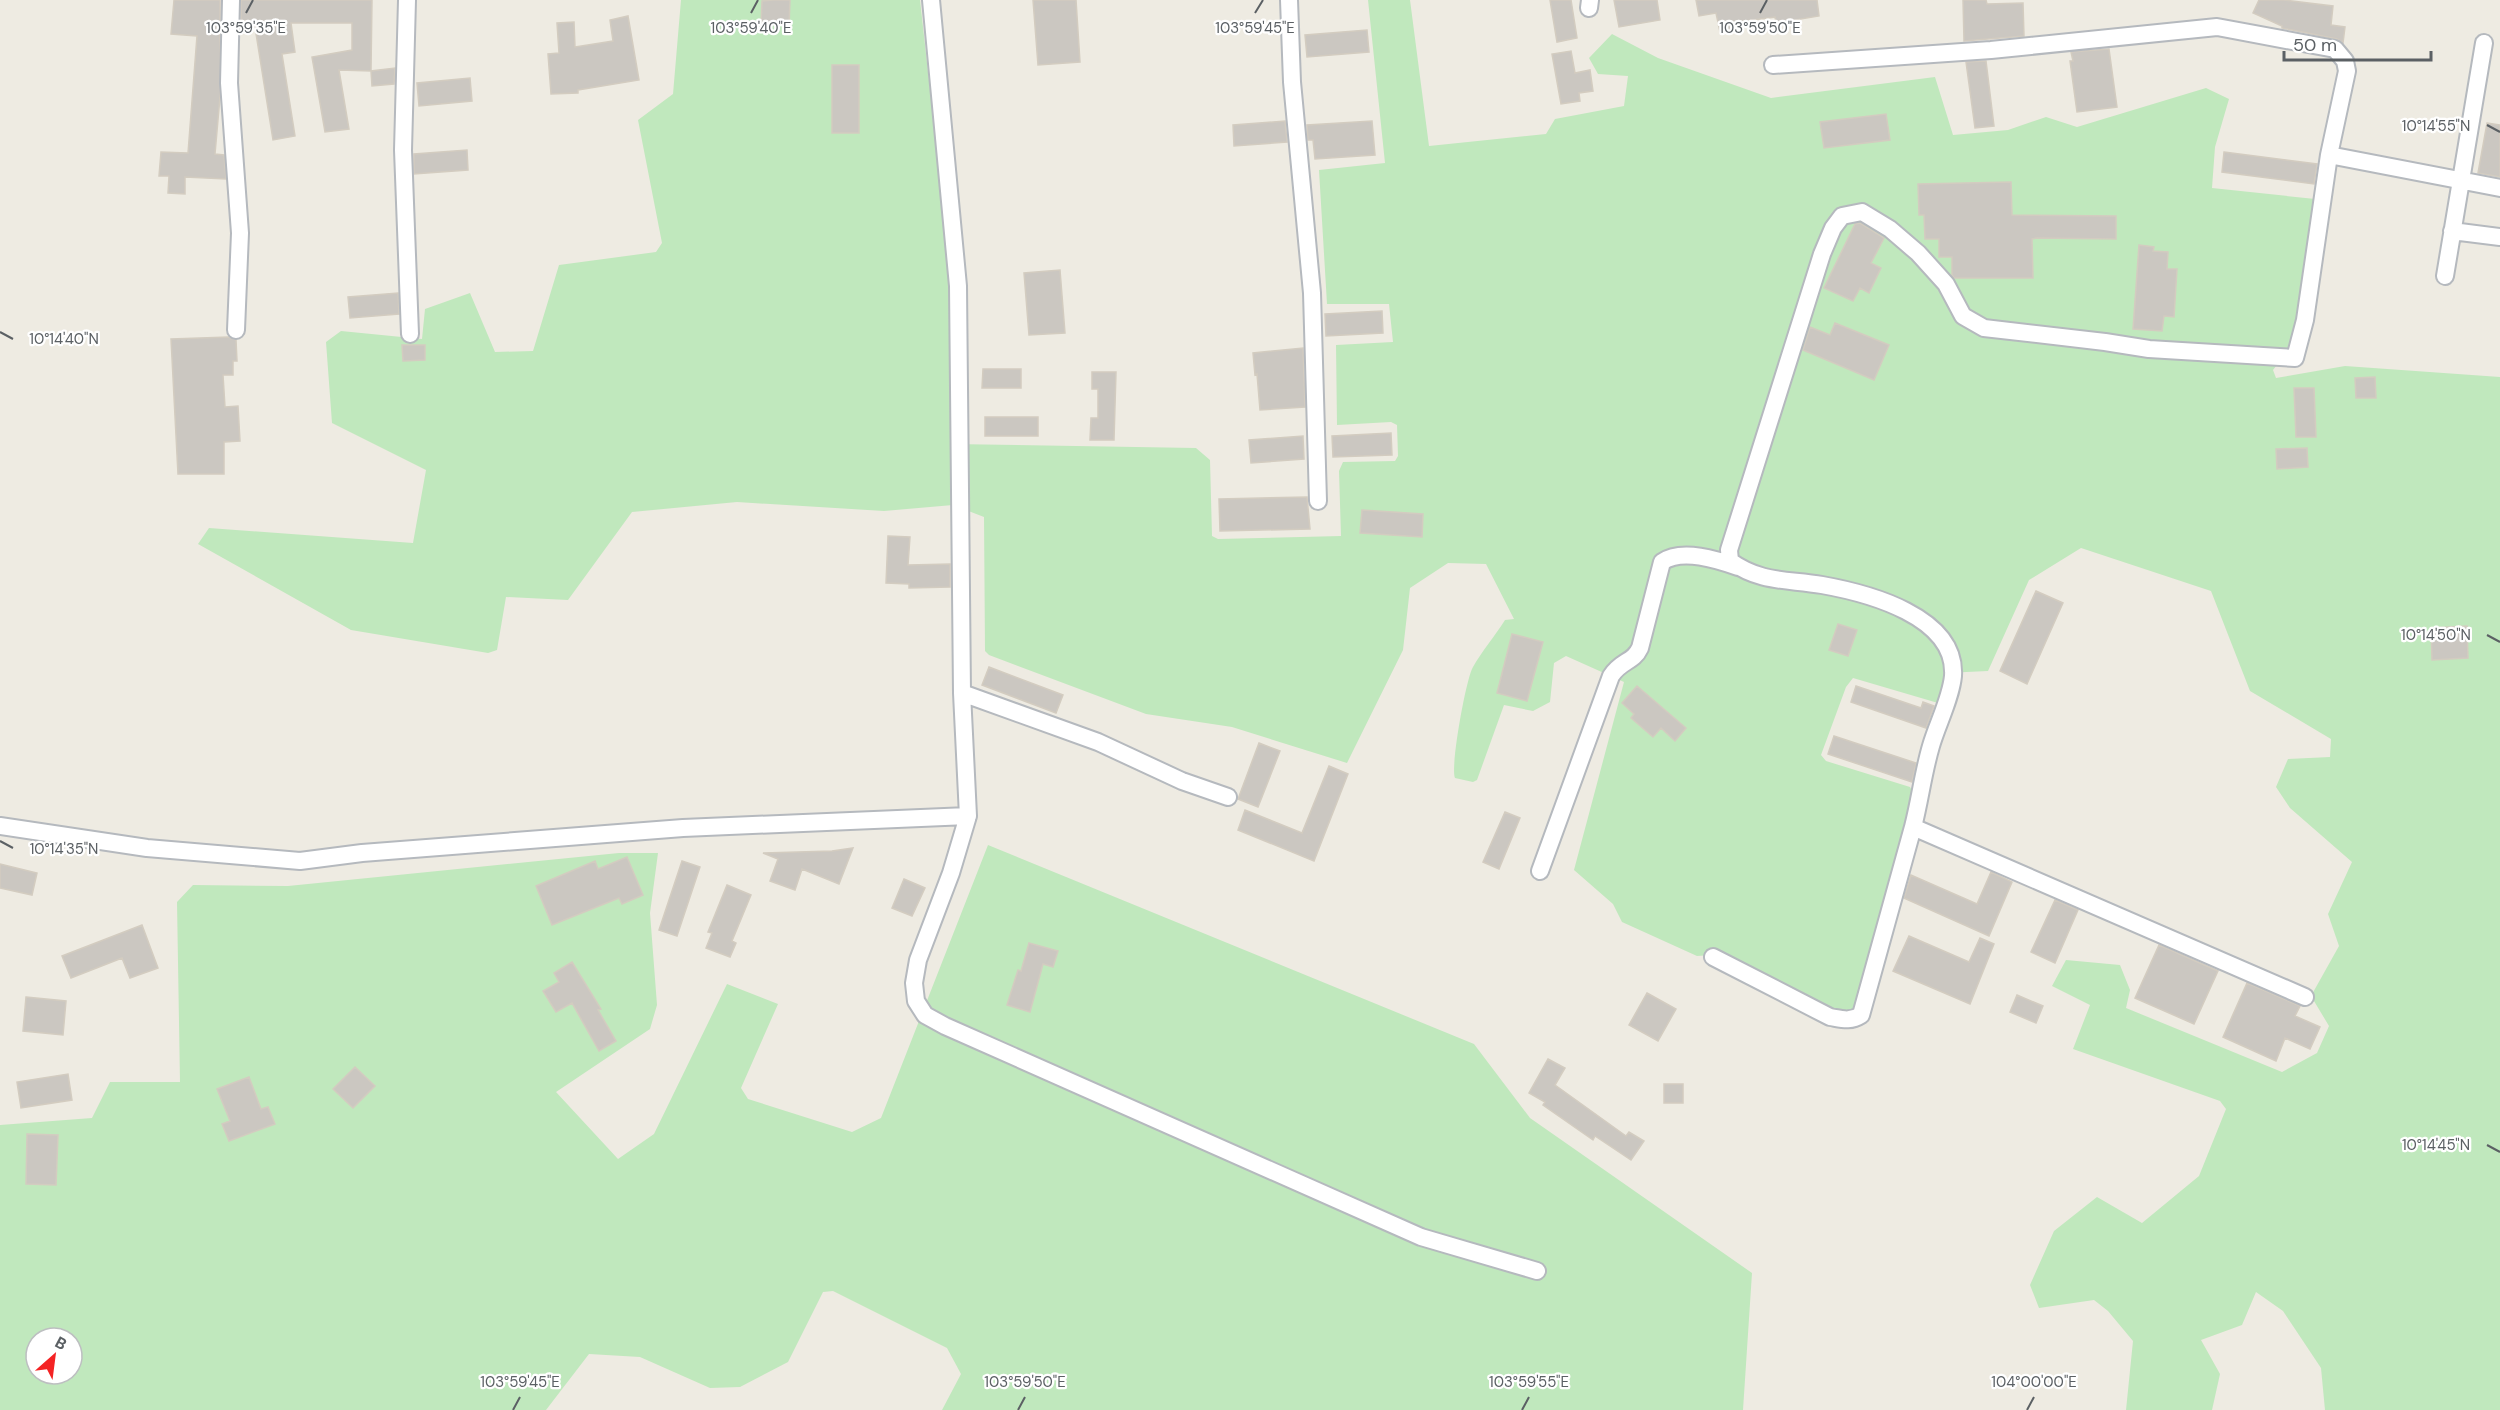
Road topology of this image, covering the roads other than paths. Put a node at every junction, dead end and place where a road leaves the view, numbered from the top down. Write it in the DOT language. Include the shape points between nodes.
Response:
graph roads {
  1 [pos="231,0"];
  2 [pos="408,0"];
  3 [pos="932,0"];
  4 [pos="1289,0"];
  5 [pos="2484,43"];
  6 [pos="1773,65"];
  7 [pos="2328,155"];
  8 [pos="2460,181"];
  9 [pos="2500,188"];
  10 [pos="2452,231"];
  11 [pos="2500,237"];
  12 [pos="2445,276"];
  13 [pos="236,330"];
  14 [pos="410,334"];
  15 [pos="1318,501"];
  16 [pos="1739,568"];
  17 [pos="962,693"];
  18 [pos="1228,797"];
  19 [pos="968,816"];
  20 [pos="0,826"];
  21 [pos="1913,827"];
  22 [pos="1540,871"];
  23 [pos="1713,957"];
  24 [pos="2305,997"];
  25 [pos="1538,1271"];
  1 -- 13 [label="street" via="229,83 240,233"];
  2 -- 14 [label="street" via="403,150"];
  3 -- 17 [label="street" via="957,286"];
  4 -- 15 [label="street" via="1292,82 1312,293"];
  5 -- 8 [label="street"];
  6 -- 7 [label="street" via="1991,50 2217,27 2326,46 2342,54 2347,71"];
  7 -- 8 [label="street"];
  7 -- 16 [label="street" via="2307,309 2295,358 2149,349 1984,328 1963,316 1933,269 1890,229 1862,212 1842,216 1822,254 1737,522 1729,550 1730,561"];
  8 -- 9 [label="street"];
  8 -- 10 [label="street"];
  10 -- 11 [label="street"];
  10 -- 12 [label="street"];
  16 -- 21 [label="street" via="1765,578 1822,586 1893,605 1938,633 1948,647 1953,659 1953,678 1930,748"];
  16 -- 22 [label="street" via="1704,555 1662,561 1640,648 1611,676"];
  17 -- 18 [label="street" via="1098,742 1182,781"];
  17 -- 19 [label="street"];
  19 -- 20 [label="street" via="683,828 300,861 147,848"];
  19 -- 25 [label="street" via="918,960 916,1001 925,1015 1421,1238"];
  21 -- 23 [label="street" via="1861,1015 1848,1020 1830,1017"];
  21 -- 24 [label="street"];
}
